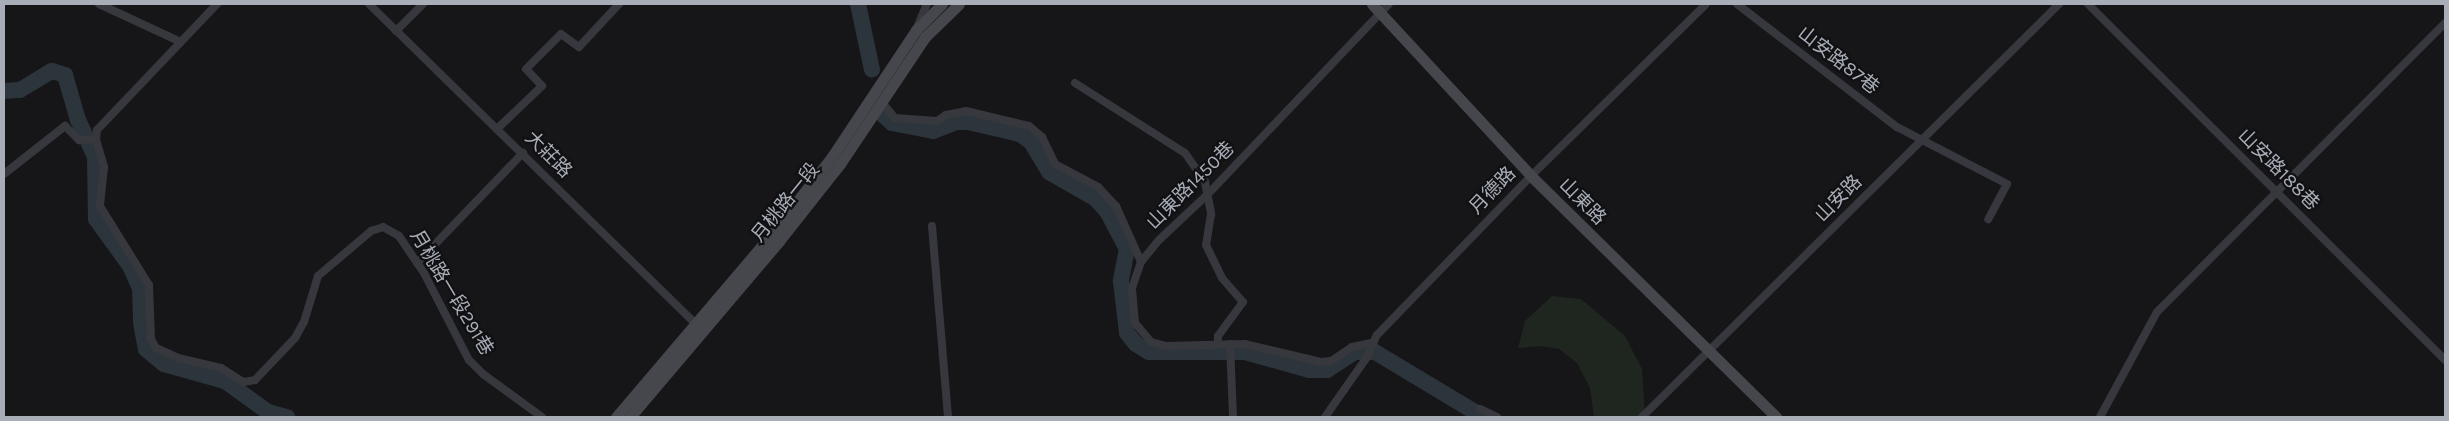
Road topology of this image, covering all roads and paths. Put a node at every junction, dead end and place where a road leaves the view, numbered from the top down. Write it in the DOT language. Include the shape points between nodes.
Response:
graph roads {
  1 [pos="99,4"];
  2 [pos="217,4"];
  3 [pos="369,4"];
  4 [pos="423,4"];
  5 [pos="619,4"];
  6 [pos="927,4"];
  7 [pos="942,4"];
  8 [pos="959,4"];
  9 [pos="1372,4"];
  10 [pos="1389,4"];
  11 [pos="1706,4"];
  12 [pos="1737,4"];
  13 [pos="2059,4"];
  14 [pos="2088,4"];
  15 [pos="1380,13"];
  16 [pos="2445,24"];
  17 [pos="396,31"];
  18 [pos="920,33"];
  19 [pos="181,42"];
  20 [pos="1076,83"];
  21 [pos="881,101"];
  22 [pos="498,128"];
  23 [pos="96,139"];
  24 [pos="1922,139"];
  25 [pos="523,153"];
  26 [pos="4,174"];
  27 [pos="1531,176"];
  28 [pos="2276,193"];
  29 [pos="1208,194"];
  30 [pos="1988,219"];
  31 [pos="932,226"];
  32 [pos="775,238"];
  33 [pos="1141,262"];
  34 [pos="417,263"];
  35 [pos="699,326"];
  36 [pos="1218,343"];
  37 [pos="1371,343"];
  38 [pos="1230,344"];
  39 [pos="1708,351"];
  40 [pos="2445,360"];
  41 [pos="1480,409"];
  42 [pos="542,417"];
  43 [pos="616,417"];
  44 [pos="630,417"];
  45 [pos="948,417"];
  46 [pos="1233,417"];
  47 [pos="1325,417"];
  48 [pos="1497,417"];
  49 [pos="1642,417"];
  50 [pos="1776,417"];
  51 [pos="2100,417"];
  1 -- 19 [label="street"];
  2 -- 19 [label="street"];
  3 -- 17 [label="street, 大莊路"];
  4 -- 17 [label="street"];
  5 -- 22 [label="street" via="579,47 561,34 526,69 542,86"];
  6 -- 18 [label="street"];
  7 -- 18 [label="street, 月桃路一段"];
  8 -- 18 [label="street, 月桃路一段"];
  9 -- 15 [label="street, 山東路"];
  10 -- 15 [label="street, 山東路1450巷"];
  11 -- 27 [label="street, 月德路"];
  12 -- 24 [label="street, 山安路87巷" via="1897,127"];
  13 -- 24 [label="street, 山安路"];
  14 -- 28 [label="street, 山安路188巷"];
  15 -- 27 [label="street, 山東路"];
  15 -- 29 [label="street, 山東路1450巷"];
  16 -- 28 [label="street"];
  17 -- 22 [label="street, 大莊路"];
  18 -- 21 [label="street, 月桃路一段"];
  18 -- 32 [label="street, 月桃路一段"];
  19 -- 23 [label="street" via="97,130"];
  20 -- 29 [label="street" via="1185,153 1205,182"];
  21 -- 32 [label="street, 月桃路一段" via="840,164"];
  21 -- 33 [label="street" via="895,118 937,121 946,114 966,111 1029,126 1042,137 1055,164 1098,187 1116,206"];
  22 -- 25 [label="street, 大莊路"];
  23 -- 26 [label="street" via="78,140 65,126"];
  23 -- 34 [label="street, 月桃路一段291巷" via="104,167 100,206 149,285 151,339 156,348 178,358 221,368 248,383 255,380 295,338 304,322 318,276 371,231 390,228"];
  24 -- 30 [label="street, 山安路87巷" via="2007,184"];
  24 -- 39 [label="street, 山安路"];
  25 -- 34 [label="street"];
  25 -- 35 [label="street, 大莊路"];
  27 -- 37 [label="street, 月德路"];
  27 -- 39 [label="street, 山東路"];
  28 -- 40 [label="street, 山安路188巷"];
  28 -- 51 [label="street" via="2157,312"];
  29 -- 33 [label="street, 山東路1450巷" via="1185,213"];
  29 -- 36 [label="street" via="1211,214 1208,251 1222,278 1243,302 1218,336"];
  31 -- 45 [label="street"];
  32 -- 35 [label="street, 月桃路一段"];
  33 -- 36 [label="street, 山東路1450巷" via="1132,288 1136,323 1142,334 1151,342 1166,346"];
  34 -- 42 [label="street, 月桃路一段291巷" via="469,360"];
  35 -- 43 [label="street, 月桃路一段"];
  35 -- 44 [label="street, 月桃路一段"];
  36 -- 38 [label="street, 山東路1450巷"];
  37 -- 38 [label="street, 山東路1450巷" via="1352,347 1331,361 1321,362"];
  37 -- 47 [label="street, 月德路" via="1367,357"];
  38 -- 46 [label="street"];
  39 -- 49 [label="street, 山安路"];
  39 -- 50 [label="street, 山東路"];
  41 -- 48 [label="street"];
}
